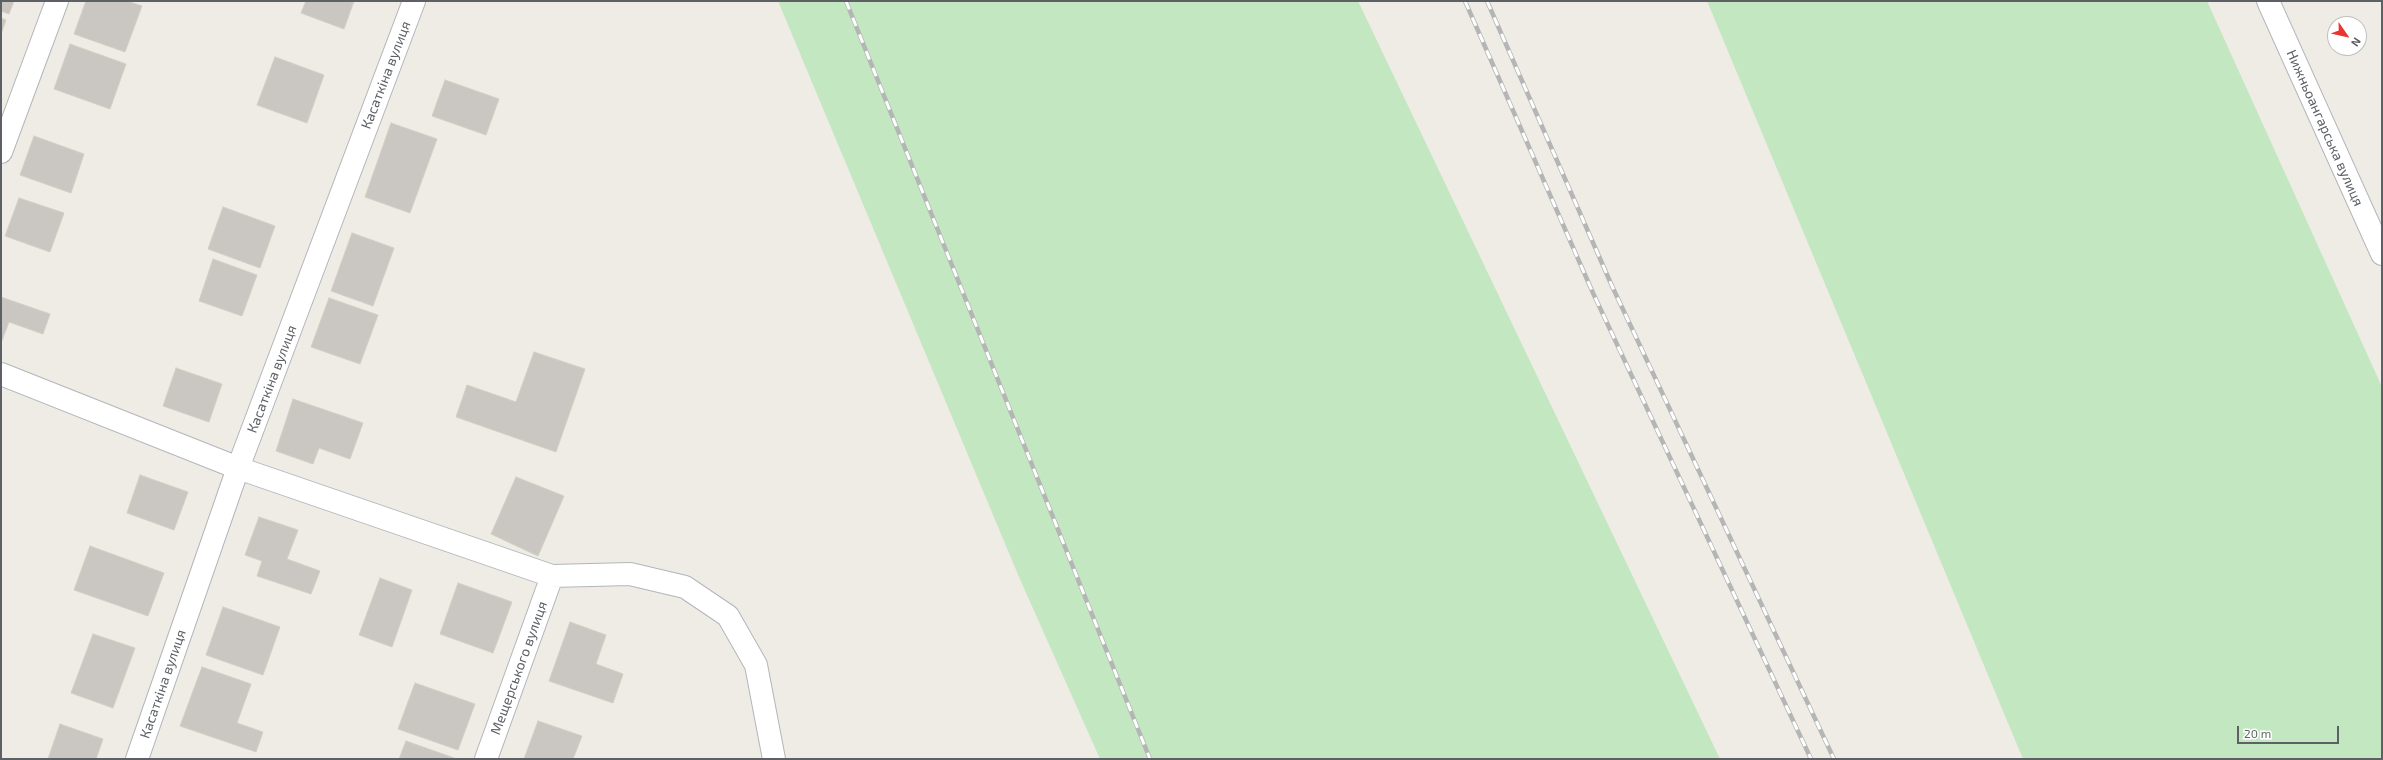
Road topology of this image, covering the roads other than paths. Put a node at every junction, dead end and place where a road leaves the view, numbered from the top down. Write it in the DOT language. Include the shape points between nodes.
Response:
graph roads {
  1 [pos="57,1"];
  2 [pos="414,1"];
  3 [pos="2268,1"];
  4 [pos="1,152"];
  5 [pos="2382,254"];
  6 [pos="1,374"];
  7 [pos="238,468"];
  8 [pos="552,576"];
  9 [pos="137,759"];
  10 [pos="486,759"];
  11 [pos="774,759"];
  1 -- 4 [label="street"];
  2 -- 7 [label="street, Касаткіна вулиця"];
  3 -- 5 [label="street, Нижньоангарська вулиця"];
  6 -- 7 [label="street"];
  7 -- 8 [label="street"];
  7 -- 9 [label="street, Касаткіна вулиця"];
  8 -- 10 [label="street, Мещерського вулиця"];
  8 -- 11 [label="street" via="630,574 685,587 728,616 756,665"];
}
